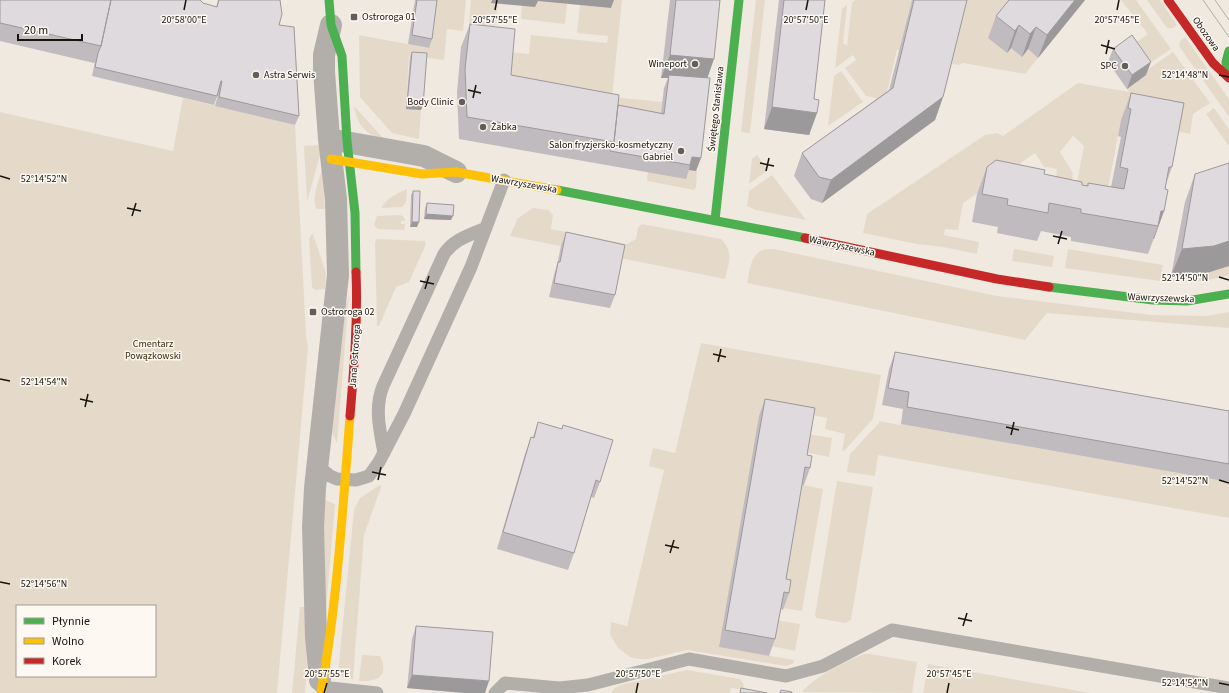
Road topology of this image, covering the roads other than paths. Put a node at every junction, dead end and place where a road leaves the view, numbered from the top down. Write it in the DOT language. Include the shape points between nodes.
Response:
graph roads {
  1 [pos="329,0"];
  2 [pos="739,0"];
  3 [pos="1168,0"];
  4 [pos="331,25"];
  5 [pos="1229,51"];
  6 [pos="1229,74"];
  7 [pos="1229,78"];
  8 [pos="339,150"];
  9 [pos="456,172"];
  10 [pos="504,180"];
  11 [pos="715,220"];
  12 [pos="486,228"];
  13 [pos="1229,294"];
  14 [pos="384,453"];
  15 [pos="317,460"];
  16 [pos="346,480"];
  17 [pos="1229,688"];
  18 [pos="321,690"];
  19 [pos="377,693"];
  20 [pos="495,693"];
  1 -- 4 [label="street, Jana Ostroroga"];
  2 -- 11 [label="street, Świętego Stanisława"];
  3 -- 7 [label="street, Obozowa" via="1213,63"];
  4 -- 8 [label="street, Jana Ostroroga" via="324,55"];
  5 -- 6 [label="street" via="1226,55"];
  8 -- 9 [label="street, Wawrzyszewska" via="424,156"];
  8 -- 15 [label="street, Jana Ostroroga" via="336,199 338,275"];
  8 -- 16 [label="street, Jana Ostroroga" via="355,213 358,293"];
  9 -- 10 [label="street, Wawrzyszewska"];
  10 -- 11 [label="street, Wawrzyszewska"];
  10 -- 12 [label="lane"];
  11 -- 13 [label="street, Wawrzyszewska" via="997,279 1055,288 1180,301"];
  12 -- 14 [label="lane" via="471,267"];
  12 -- 14 [label="lane" via="460,239 444,254 383,386 378,414"];
  14 -- 16 [label="lane" via="369,476"];
  15 -- 16 [label="lane" via="326,474"];
  15 -- 18 [label="street, Jana Ostroroga" via="313,527 316,637"];
  16 -- 18 [label="street, Jana Ostroroga" via="328,654"];
  17 -- 20 [label="lane" via="892,630 823,666 786,676 689,659 588,686 559,688 505,683"];
  18 -- 19 [label="lane"];
}
